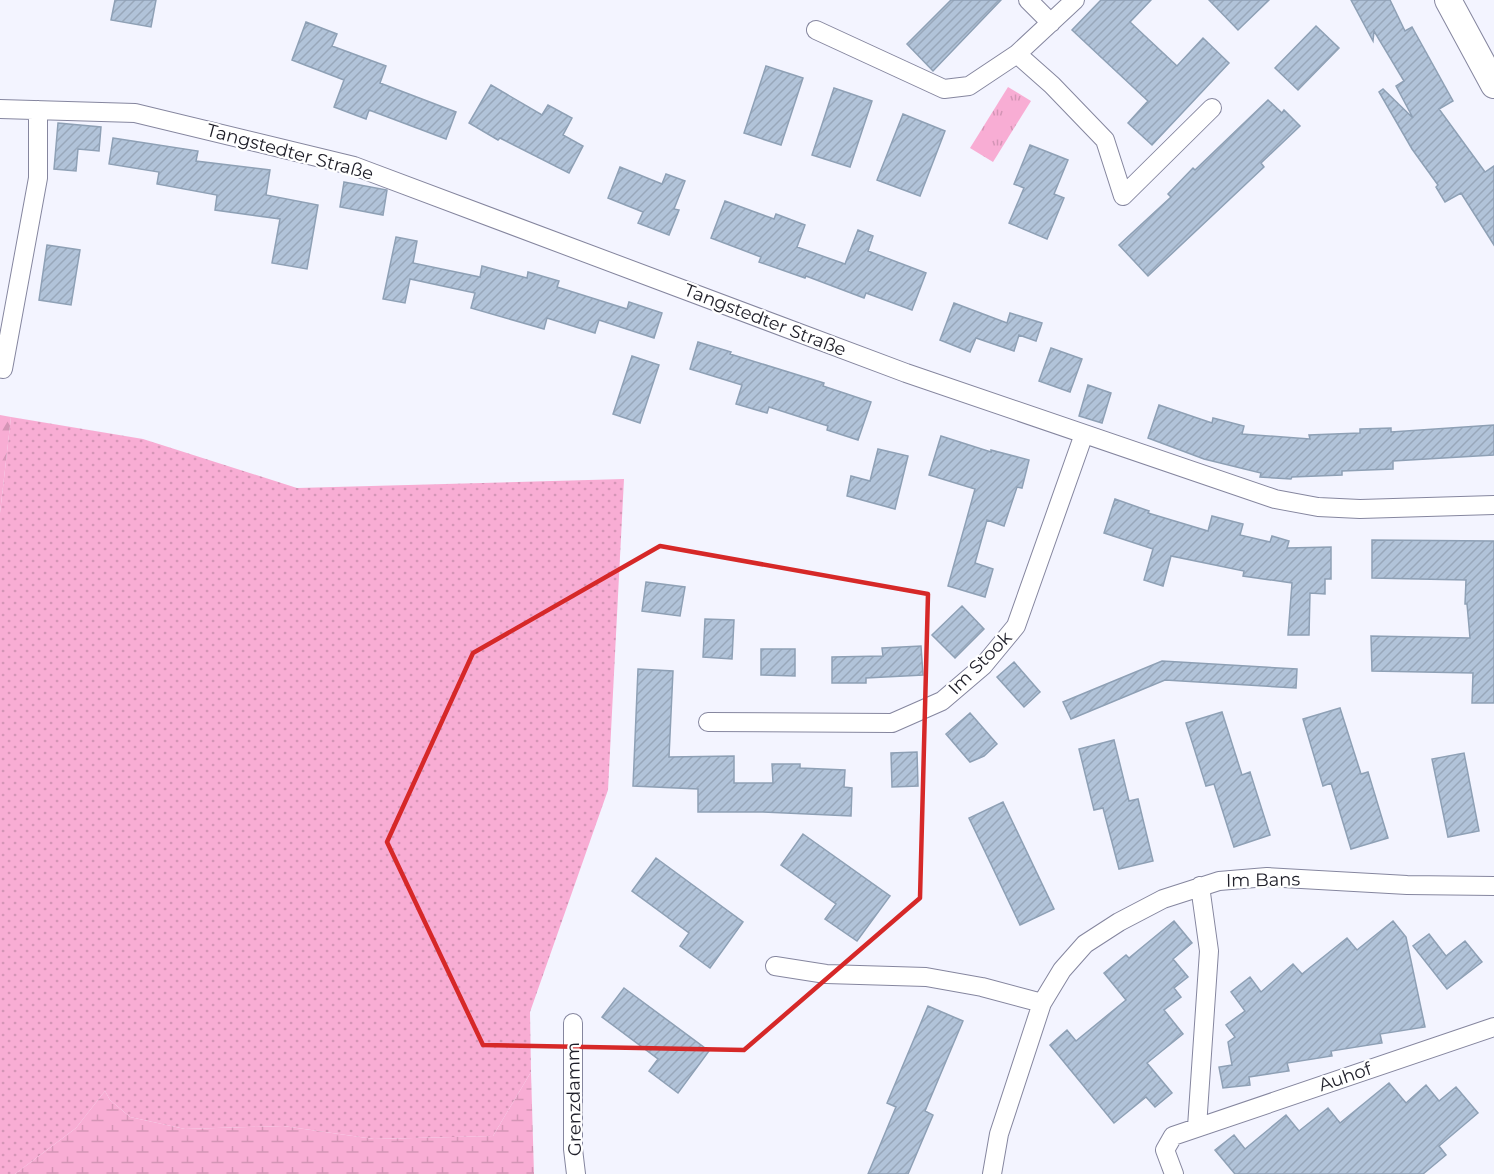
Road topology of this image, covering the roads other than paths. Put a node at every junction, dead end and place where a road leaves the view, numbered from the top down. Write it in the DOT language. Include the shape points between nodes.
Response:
graph roads {
  1 [pos="1029,0"];
  2 [pos="1075,0"];
  3 [pos="1448,0"];
  4 [pos="1051,23"];
  5 [pos="816,30"];
  6 [pos="1017,54"];
  7 [pos="1494,85"];
  8 [pos="1212,108"];
  9 [pos="0,109"];
  10 [pos="38,110"];
  11 [pos="3,369"];
  12 [pos="1084,434"];
  13 [pos="1494,505"];
  14 [pos="708,722"];
  15 [pos="1200,886"];
  16 [pos="1494,886"];
  17 [pos="775,966"];
  18 [pos="1042,1003"];
  19 [pos="573,1023"];
  20 [pos="1494,1027"];
  21 [pos="1197,1127"];
  22 [pos="576,1174"];
  23 [pos="992,1174"];
  24 [pos="1174,1174"];
  1 -- 4 [label="street"];
  2 -- 4 [label="street"];
  3 -- 7 [label="main road"];
  4 -- 6 [label="street"];
  5 -- 6 [label="street" via="944,89 969,86"];
  6 -- 8 [label="street" via="1052,84 1105,140 1123,196"];
  9 -- 10 [label="street, Tangstedter Straße"];
  10 -- 11 [label="street" via="38,178"];
  10 -- 12 [label="street, Tangstedter Straße" via="135,112 354,166 895,369"];
  12 -- 13 [label="street, Tangstedter Straße" via="1275,499 1318,507"];
  12 -- 14 [label="street, Im Stook" via="1016,627 982,666 942,701 892,723"];
  15 -- 16 [label="street, Im Bans" via="1219,880 1267,877"];
  15 -- 18 [label="street, Im Bans" via="1163,899 1085,944 1062,970"];
  15 -- 21 [label="street" via="1209,951"];
  17 -- 18 [label="street" via="826,974 926,977"];
  18 -- 23 [label="street, Im Bans" via="999,1134"];
  19 -- 22 [label="street, Grenzdamm"];
  20 -- 21 [label="street, Auhof"];
  21 -- 24 [label="street, Auhof" via="1173,1136 1165,1150"];
}
